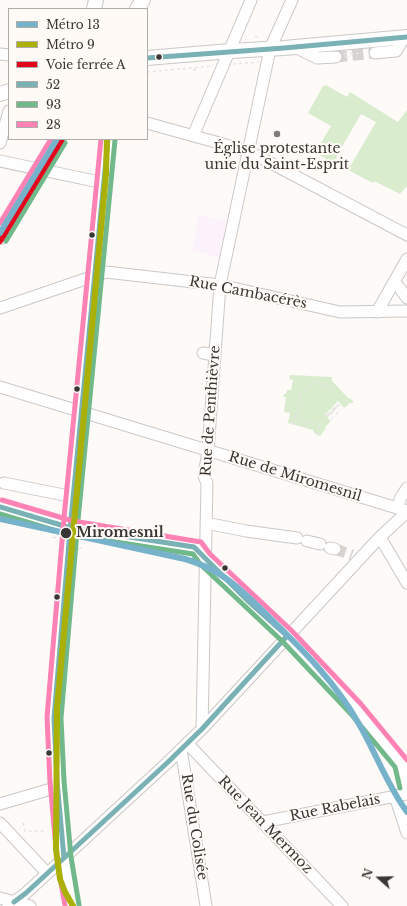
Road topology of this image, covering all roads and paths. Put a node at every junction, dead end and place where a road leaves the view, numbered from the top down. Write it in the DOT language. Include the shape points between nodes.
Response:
graph roads {
  1 [pos="252,0"];
  2 [pos="292,0"];
  3 [pos="261,36"];
  4 [pos="255,37"];
  5 [pos="405,38"];
  6 [pos="295,47"];
  7 [pos="270,49"];
  8 [pos="230,51"];
  9 [pos="375,53"];
  10 [pos="350,56"];
  11 [pos="340,57"];
  12 [pos="148,58"];
  13 [pos="193,70"];
  14 [pos="197,70"];
  15 [pos="8,115"];
  16 [pos="148,123"];
  17 [pos="193,136"];
  18 [pos="58,140"];
  19 [pos="108,140"];
  20 [pos="0,143"];
  21 [pos="248,151"];
  22 [pos="0,161"];
  23 [pos="40,170"];
  24 [pos="104,183"];
  25 [pos="407,235"];
  26 [pos="0,237"];
  27 [pos="407,259"];
  28 [pos="96,275"];
  29 [pos="394,283"];
  30 [pos="220,285"];
  31 [pos="407,298"];
  32 [pos="0,308"];
  33 [pos="407,311"];
  34 [pos="378,312"];
  35 [pos="0,387"];
  36 [pos="336,390"];
  37 [pos="332,410"];
  38 [pos="82,413"];
  39 [pos="336,414"];
  40 [pos="295,419"];
  41 [pos="308,423"];
  42 [pos="292,424"];
  43 [pos="307,428"];
  44 [pos="318,435"];
  45 [pos="208,451"];
  46 [pos="4,483"];
  47 [pos="407,488"];
  48 [pos="74,497"];
  49 [pos="0,507"];
  50 [pos="404,510"];
  51 [pos="0,513"];
  52 [pos="206,523"];
  53 [pos="70,531"];
  54 [pos="53,537"];
  55 [pos="380,537"];
  56 [pos="58,539"];
  57 [pos="84,546"];
  58 [pos="328,547"];
  59 [pos="79,549"];
  60 [pos="205,559"];
  61 [pos="407,583"];
  62 [pos="287,636"];
  63 [pos="202,729"];
  64 [pos="184,746"];
  65 [pos="404,766"];
  66 [pos="407,786"];
  67 [pos="58,787"];
  68 [pos="407,794"];
  69 [pos="395,796"];
  70 [pos="0,804"];
  71 [pos="263,822"];
  72 [pos="0,823"];
  73 [pos="23,823"];
  74 [pos="46,831"];
  75 [pos="407,833"];
  76 [pos="64,858"];
  77 [pos="47,873"];
  78 [pos="0,892"];
  79 [pos="0,898"];
  80 [pos="11,904"];
  81 [pos="30,906"];
  82 [pos="72,906"];
  83 [pos="206,906"];
  84 [pos="342,906"];
  1 -- 8 [label="street"];
  2 -- 7 [label="street, Rue de Penthièvre"];
  3 -- 4 [label="path"];
  5 -- 6 [label="main road"];
  5 -- 9 [label="street" via="396,51"];
  6 -- 7 [label="main road"];
  6 -- 11 [label="street" via="318,58"];
  7 -- 8 [label="main road"];
  7 -- 21 [label="street, Rue de Penthièvre"];
  8 -- 12 [label="main road"];
  8 -- 17 [label="street"];
  10 -- 11 [label="path"];
  13 -- 14 [label="path"];
  15 -- 20 [label="street"];
  16 -- 17 [label="street"];
  17 -- 21 [label="street"];
  18 -- 23 [label="main road"];
  19 -- 24 [label="street"];
  21 -- 25 [label="street"];
  21 -- 30 [label="street, Rue de Penthièvre"];
  22 -- 23 [label="street"];
  23 -- 24 [label="street"];
  23 -- 26 [label="main road"];
  24 -- 28 [label="street"];
  27 -- 29 [label="street"];
  28 -- 30 [label="street, Rue Cambacérès" via="106,272"];
  28 -- 32 [label="street, Rue Cambacérès"];
  28 -- 38 [label="street"];
  29 -- 31 [label="street"];
  29 -- 34 [label="street"];
  30 -- 34 [label="street, Rue Cambacérès" via="340,312"];
  30 -- 45 [label="street, Rue de Penthièvre" via="209,354"];
  33 -- 34 [label="street, Rue Cambacérès"];
  35 -- 38 [label="street, Rue de Miromesnil"];
  36 -- 40 [label="path" via="314,382 304,389 300,393"];
  37 -- 39 [label="path"];
  37 -- 39 [label="path"];
  37 -- 39 [label="path"];
  37 -- 39 [label="path"];
  38 -- 45 [label="street, Rue de Miromesnil"];
  38 -- 48 [label="street"];
  40 -- 41 [label="path"];
  40 -- 42 [label="path"];
  41 -- 43 [label="path"];
  41 -- 44 [label="path" via="317,423"];
  45 -- 50 [label="street, Rue de Miromesnil"];
  45 -- 52 [label="street, Rue de Penthièvre" via="204,476 207,484"];
  46 -- 48 [label="street"];
  47 -- 50 [label="street" via="401,497"];
  48 -- 53 [label="street"];
  49 -- 53 [label="street"];
  50 -- 55 [label="street"];
  51 -- 53 [label="street"];
  52 -- 58 [label="street" via="302,539"];
  52 -- 60 [label="street, Rue de Penthièvre"];
  53 -- 60 [label="street" via="196,554"];
  53 -- 67 [label="street" via="54,718"];
  54 -- 56 [label="path"];
  55 -- 61 [label="street"];
  55 -- 62 [label="street" via="356,556"];
  57 -- 59 [label="path"];
  60 -- 62 [label="street"];
  60 -- 63 [label="street, Rue de Penthièvre"];
  62 -- 63 [label="street"];
  62 -- 65 [label="street" via="356,709"];
  63 -- 64 [label="street"];
  64 -- 71 [label="street, Rue Jean Mermoz"];
  64 -- 76 [label="street"];
  64 -- 83 [label="street, Rue du Colisée"];
  65 -- 66 [label="street"];
  67 -- 70 [label="street"];
  67 -- 76 [label="street"];
  68 -- 69 [label="street, Rue Rabelais"];
  69 -- 71 [label="street, Rue Rabelais"];
  69 -- 75 [label="street"];
  71 -- 84 [label="street, Rue Jean Mermoz"];
  72 -- 77 [label="street"];
  73 -- 74 [label="path" via="25,831"];
  76 -- 77 [label="street"];
  76 -- 82 [label="street"];
  77 -- 80 [label="street"];
  78 -- 80 [label="street" via="9,896"];
  79 -- 80 [label="street"];
  80 -- 81 [label="street"];
}
